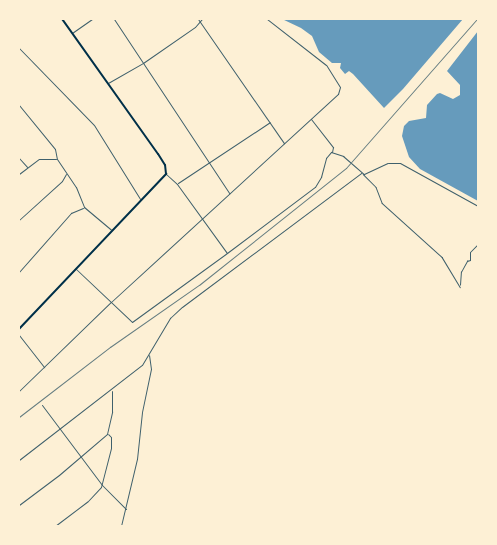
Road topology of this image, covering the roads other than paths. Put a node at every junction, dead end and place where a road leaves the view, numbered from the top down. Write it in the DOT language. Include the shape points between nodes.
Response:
graph roads {
  1 [pos="62,19"];
  2 [pos="92,19"];
  3 [pos="114,19"];
  4 [pos="202,19"];
  5 [pos="267,19"];
  6 [pos="198,20"];
  7 [pos="72,34"];
  8 [pos="19,48"];
  9 [pos="143,63"];
  10 [pos="108,83"];
  11 [pos="19,105"];
  12 [pos="311,119"];
  13 [pos="270,122"];
  14 [pos="284,143"];
  15 [pos="332,152"];
  16 [pos="19,158"];
  17 [pos="57,159"];
  18 [pos="209,163"];
  19 [pos="27,167"];
  20 [pos="67,172"];
  21 [pos="362,173"];
  22 [pos="19,174"];
  23 [pos="166,174"];
  24 [pos="177,184"];
  25 [pos="230,193"];
  26 [pos="140,199"];
  27 [pos="478,206"];
  28 [pos="84,207"];
  29 [pos="202,219"];
  30 [pos="19,220"];
  31 [pos="111,230"];
  32 [pos="478,244"];
  33 [pos="227,253"];
  34 [pos="470,260"];
  35 [pos="75,268"];
  36 [pos="19,272"];
  37 [pos="111,302"];
  38 [pos="19,329"];
  39 [pos="19,335"];
  40 [pos="149,354"];
  41 [pos="44,368"];
  42 [pos="112,390"];
  43 [pos="19,392"];
  44 [pos="42,405"];
  45 [pos="60,428"];
  46 [pos="107,434"];
  47 [pos="82,456"];
  48 [pos="19,460"];
  49 [pos="102,485"];
  50 [pos="19,505"];
  51 [pos="126,508"];
  52 [pos="54,526"];
  53 [pos="121,526"];
  1 -- 7 [label="main road"];
  2 -- 7 [label="street"];
  3 -- 9 [label="street"];
  4 -- 6 [label="street"];
  5 -- 12 [label="street" via="326,66 340,90"];
  6 -- 9 [label="street" via="194,27"];
  6 -- 13 [label="street"];
  7 -- 10 [label="main road"];
  8 -- 26 [label="street" via="94,125"];
  9 -- 10 [label="street"];
  9 -- 18 [label="street"];
  10 -- 23 [label="main road" via="162,160"];
  11 -- 17 [label="street" via="55,149"];
  12 -- 14 [label="street"];
  12 -- 15 [label="street" via="333,147"];
  13 -- 14 [label="street"];
  13 -- 18 [label="street"];
  14 -- 25 [label="street"];
  15 -- 21 [label="street" via="340,154"];
  15 -- 33 [label="street" via="326,158 315,186"];
  16 -- 19 [label="street"];
  17 -- 19 [label="street" via="39,159"];
  17 -- 20 [label="street"];
  18 -- 24 [label="street"];
  18 -- 25 [label="street"];
  19 -- 22 [label="street"];
  20 -- 28 [label="street"];
  20 -- 30 [label="street" via="62,181"];
  21 -- 27 [label="street" via="397,162"];
  21 -- 34 [label="lane" via="376,187 382,203 442,257 460,286 461,272"];
  21 -- 40 [label="street" via="176,312"];
  23 -- 24 [label="street"];
  23 -- 26 [label="main road"];
  24 -- 29 [label="street"];
  25 -- 29 [label="street"];
  26 -- 31 [label="main road"];
  28 -- 31 [label="street"];
  28 -- 36 [label="street" via="71,213"];
  29 -- 33 [label="street"];
  29 -- 37 [label="street"];
  31 -- 35 [label="main road"];
  32 -- 34 [label="street" via="470,252"];
  33 -- 37 [label="street" via="138,319 131,321"];
  35 -- 37 [label="street"];
  35 -- 38 [label="main road"];
  37 -- 41 [label="street"];
  39 -- 41 [label="street"];
  40 -- 42 [label="street"];
  40 -- 51 [label="street" via="151,369"];
  41 -- 43 [label="street"];
  42 -- 45 [label="street"];
  42 -- 46 [label="street"];
  44 -- 45 [label="street"];
  45 -- 47 [label="street"];
  45 -- 48 [label="street"];
  46 -- 47 [label="street"];
  46 -- 49 [label="street" via="111,437 111,448"];
  47 -- 49 [label="street"];
  47 -- 50 [label="street"];
  49 -- 51 [label="street"];
  49 -- 52 [label="street" via="88,501"];
  51 -- 53 [label="street"];
}
